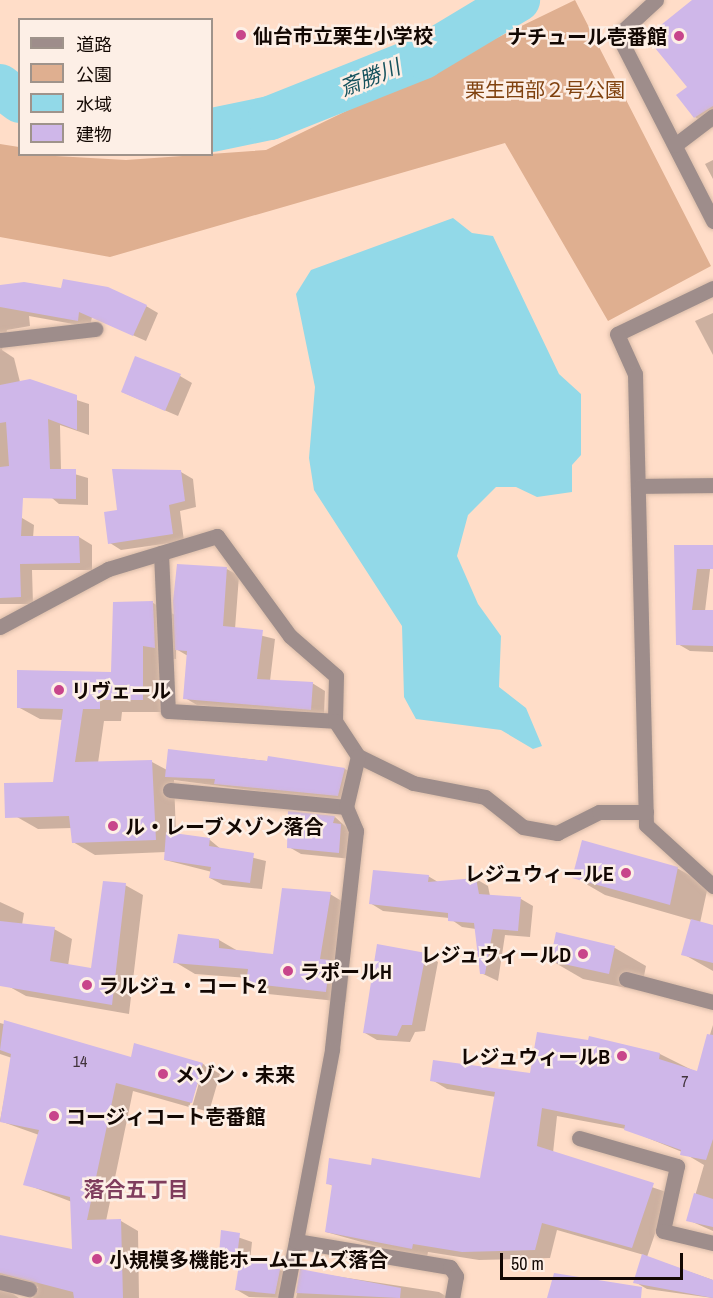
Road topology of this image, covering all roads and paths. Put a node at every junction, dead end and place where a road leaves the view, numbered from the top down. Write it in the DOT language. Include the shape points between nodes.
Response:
graph roads {
  1 [pos="656,0"];
  2 [pos="713,116"];
  3 [pos="675,145"];
  4 [pos="713,221"];
  5 [pos="713,288"];
  6 [pos="95,329"];
  7 [pos="0,340"];
  8 [pos="640,486"];
  9 [pos="713,486"];
  10 [pos="161,553"];
  11 [pos="0,627"];
  12 [pos="335,722"];
  13 [pos="358,756"];
  14 [pos="170,790"];
  15 [pos="346,807"];
  16 [pos="646,812"];
  17 [pos="713,886"];
  18 [pos="626,979"];
  19 [pos="713,1002"];
  20 [pos="579,1138"];
  21 [pos="296,1241"];
  22 [pos="713,1243"];
  23 [pos="0,1282"];
  24 [pos="29,1289"];
  25 [pos="285,1298"];
  26 [pos="452,1298"];
  1 -- 3 [label="street" via="618,35"];
  2 -- 3 [label="street"];
  3 -- 4 [label="street"];
  5 -- 8 [label="street" via="617,334 635,374"];
  6 -- 7 [label="street"];
  8 -- 9 [label="street"];
  8 -- 16 [label="street"];
  10 -- 11 [label="street" via="108,569"];
  10 -- 12 [label="street" via="217,536 290,636 336,676"];
  10 -- 12 [label="street" via="168,711"];
  12 -- 13 [label="street"];
  13 -- 15 [label="street"];
  13 -- 16 [label="street" via="413,783 485,797 524,827 557,833 599,812"];
  14 -- 15 [label="street"];
  15 -- 21 [label="street" via="356,831 333,1038"];
  16 -- 17 [label="street" via="646,825"];
  18 -- 19 [label="street"];
  20 -- 22 [label="street" via="677,1166 663,1231"];
  21 -- 25 [label="street"];
  21 -- 26 [label="street" via="450,1267 456,1276"];
  23 -- 24 [label="street"];
}
